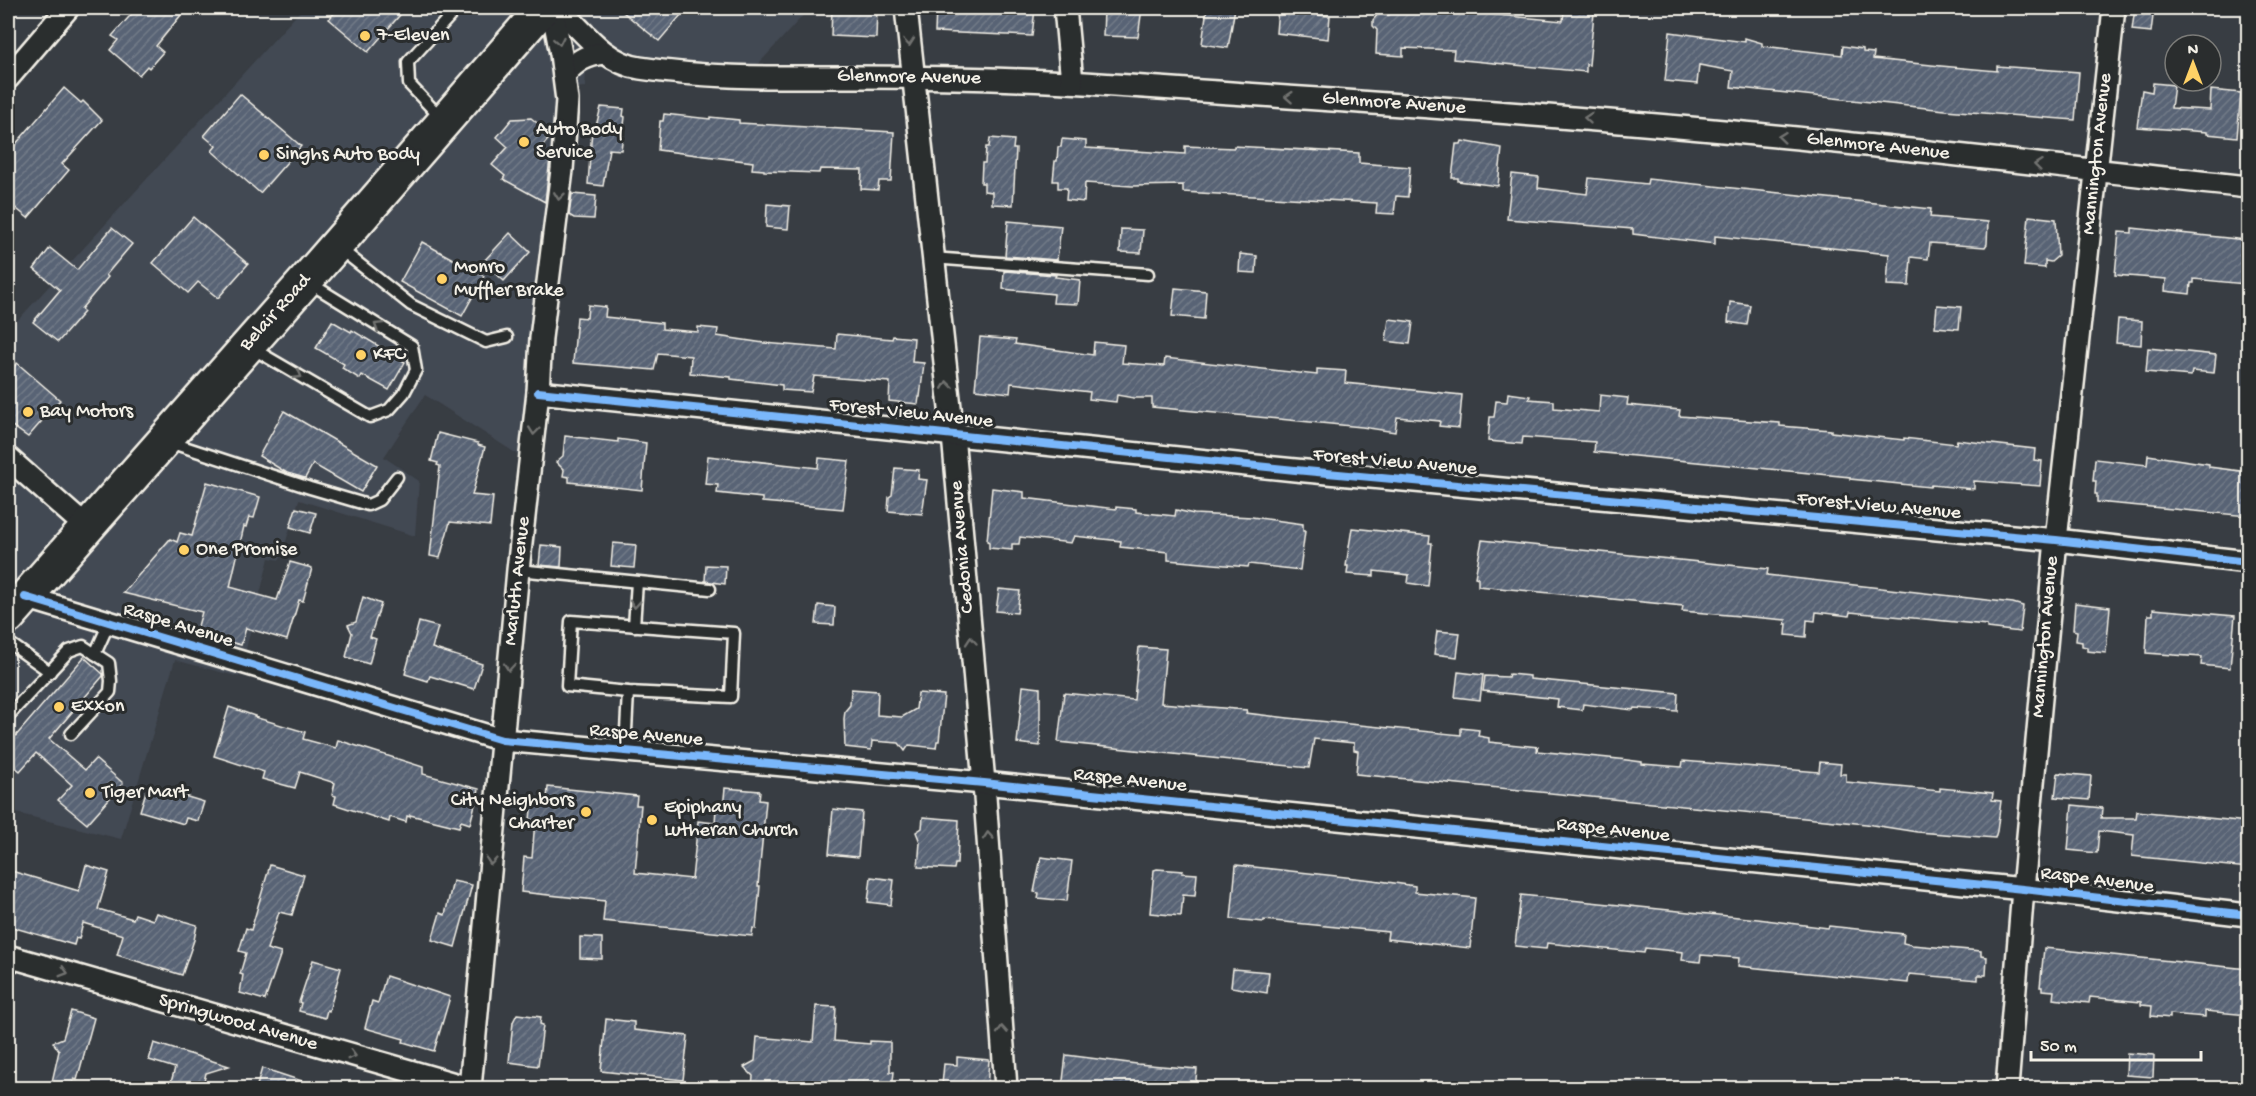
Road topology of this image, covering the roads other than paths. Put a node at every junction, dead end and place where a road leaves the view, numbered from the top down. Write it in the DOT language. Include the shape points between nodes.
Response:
graph roads {
  1 [pos="68,8"];
  2 [pos="452,8"];
  3 [pos="543,8"];
  4 [pos="552,8"];
  5 [pos="559,8"];
  6 [pos="906,8"];
  7 [pos="1065,8"];
  8 [pos="2114,8"];
  9 [pos="604,52"];
  10 [pos="564,75"];
  11 [pos="912,77"];
  12 [pos="8,78"];
  13 [pos="1072,82"];
  14 [pos="444,121"];
  15 [pos="2097,171"];
  16 [pos="2248,187"];
  17 [pos="336,246"];
  18 [pos="932,258"];
  19 [pos="1148,274"];
  20 [pos="305,281"];
  21 [pos="507,337"];
  22 [pos="247,346"];
  23 [pos="538,392"];
  24 [pos="953,435"];
  25 [pos="163,440"];
  26 [pos="8,458"];
  27 [pos="398,477"];
  28 [pos="86,527"];
  29 [pos="2055,540"];
  30 [pos="2248,562"];
  31 [pos="518,570"];
  32 [pos="637,582"];
  33 [pos="710,589"];
  34 [pos="16,607"];
  35 [pos="109,623"];
  36 [pos="634,626"];
  37 [pos="8,642"];
  38 [pos="95,654"];
  39 [pos="50,672"];
  40 [pos="628,692"];
  41 [pos="8,716"];
  42 [pos="71,734"];
  43 [pos="502,740"];
  44 [pos="626,750"];
  45 [pos="984,783"];
  46 [pos="2023,889"];
  47 [pos="2248,915"];
  48 [pos="8,956"];
  49 [pos="469,1089"];
  50 [pos="1006,1089"];
  51 [pos="2007,1089"];
  1 -- 12 [label="street"];
  2 -- 14 [label="lane" via="451,15 408,62 410,84"];
  3 -- 14 [label="main road, Belair Road"];
  4 -- 10 [label="street, Marluth Avenue, one-way"];
  5 -- 9 [label="street, Glenmore Avenue"];
  6 -- 11 [label="street, Cedonia Avenue, one-way"];
  7 -- 13 [label="street"];
  8 -- 15 [label="street, Mannington Avenue"];
  9 -- 10 [label="street" via="577,60"];
  9 -- 11 [label="street, Glenmore Avenue" via="619,63 636,68 781,76"];
  10 -- 23 [label="street, Marluth Avenue, one-way" via="567,100 562,170"];
  11 -- 13 [label="street, Glenmore Avenue"];
  11 -- 18 [label="street, Cedonia Avenue"];
  15 -- 13 [label="street, Glenmore Avenue, one-way" via="1544,114"];
  14 -- 17 [label="main road, Belair Road"];
  15 -- 16 [label="street, Glenmore Avenue"];
  15 -- 29 [label="street, Mannington Avenue"];
  17 -- 20 [label="main road, Belair Road"];
  17 -- 21 [label="lane" via="411,305 486,342"];
  18 -- 19 [label="lane"];
  24 -- 18 [label="street, Cedonia Avenue, one-way"];
  20 -- 22 [label="main road, Belair Road"];
  22 -- 20 [label="lane, one-way" via="370,417 389,410 416,370 412,346"];
  22 -- 25 [label="main road, Belair Road"];
  23 -- 24 [label="street, Forest View Avenue"];
  23 -- 31 [label="street, Marluth Avenue, one-way"];
  24 -- 29 [label="street, Forest View Avenue"];
  45 -- 24 [label="street, Cedonia Avenue, one-way"];
  25 -- 27 [label="lane" via="368,505 379,500"];
  25 -- 28 [label="main road, Belair Road"];
  26 -- 28 [label="street"];
  28 -- 34 [label="main road, Belair Road"];
  29 -- 30 [label="street, Forest View Avenue"];
  29 -- 46 [label="street, Mannington Avenue"];
  31 -- 32 [label="lane"];
  31 -- 43 [label="street, Marluth Avenue, one-way"];
  32 -- 33 [label="lane"];
  32 -- 36 [label="lane, one-way"];
  34 -- 35 [label="street, Raspe Avenue"];
  35 -- 38 [label="lane"];
  35 -- 43 [label="street, Raspe Avenue"];
  36 -- 40 [label="lane" via="571,621 567,686"];
  36 -- 40 [label="lane" via="734,633 731,697"];
  37 -- 39 [label="lane"];
  38 -- 39 [label="lane" via="83,646 76,648"];
  38 -- 42 [label="lane" via="109,663 110,692"];
  39 -- 41 [label="lane"];
  40 -- 44 [label="lane"];
  43 -- 44 [label="street, Raspe Avenue"];
  43 -- 49 [label="street, Marluth Avenue, one-way"];
  44 -- 45 [label="street, Raspe Avenue"];
  45 -- 46 [label="street, Raspe Avenue"];
  50 -- 45 [label="street, Cedonia Avenue, one-way"];
  46 -- 47 [label="street, Raspe Avenue"];
  46 -- 51 [label="street, Mannington Avenue"];
  48 -- 49 [label="street, Springwood Avenue, one-way"];
}
